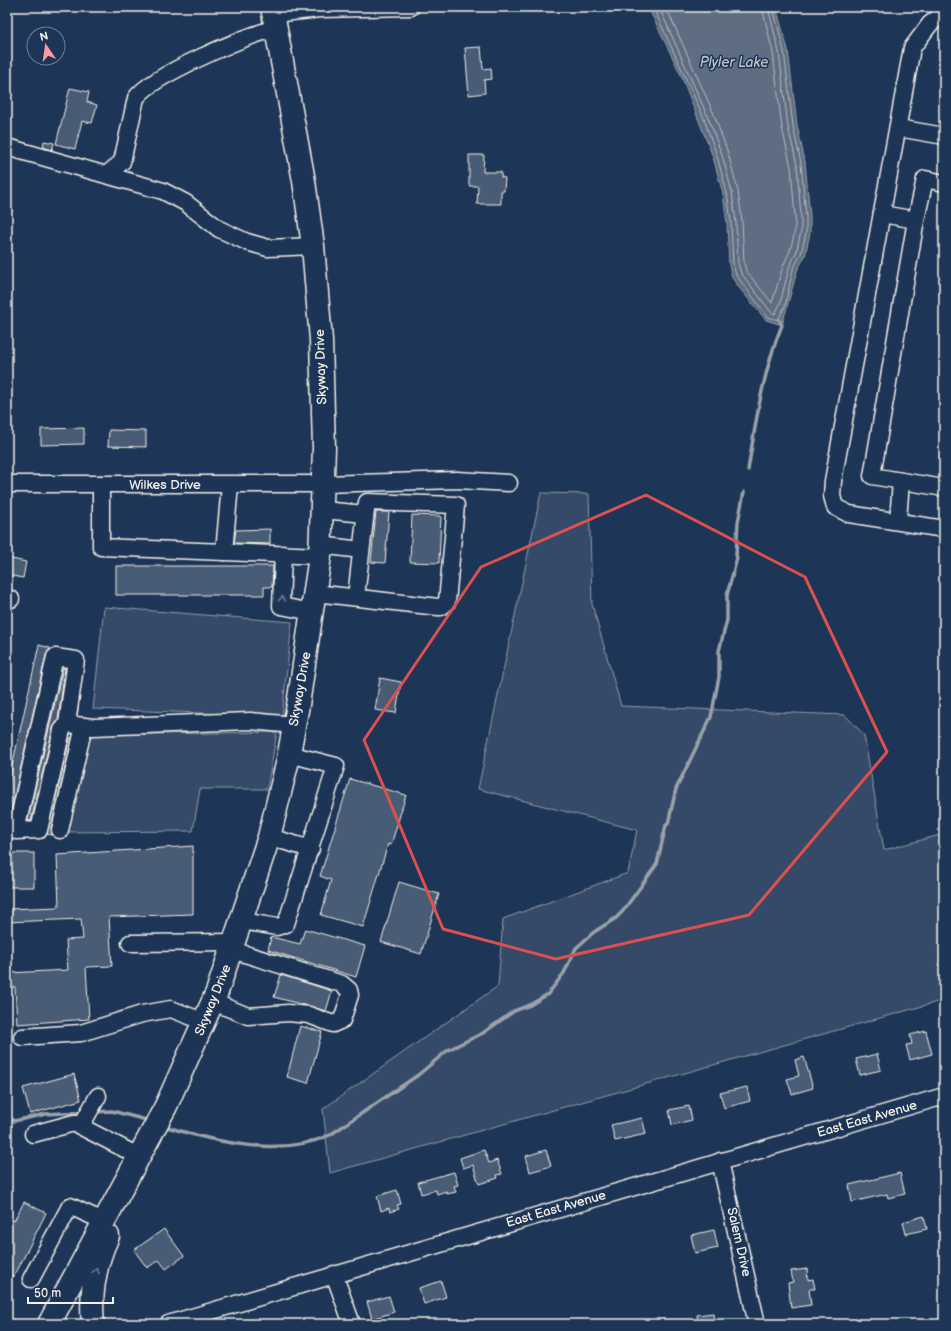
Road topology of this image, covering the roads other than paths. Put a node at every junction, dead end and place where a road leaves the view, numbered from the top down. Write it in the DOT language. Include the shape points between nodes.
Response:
graph roads {
  1 [pos="411,7"];
  2 [pos="944,13"];
  3 [pos="273,16"];
  4 [pos="898,128"];
  5 [pos="944,136"];
  6 [pos="7,147"];
  7 [pos="106,175"];
  8 [pos="944,183"];
  9 [pos="882,214"];
  10 [pos="916,220"];
  11 [pos="313,246"];
  12 [pos="458,480"];
  13 [pos="411,481"];
  14 [pos="901,481"];
  15 [pos="509,483"];
  16 [pos="7,484"];
  17 [pos="101,484"];
  18 [pos="323,484"];
  19 [pos="230,485"];
  20 [pos="944,488"];
  21 [pos="410,503"];
  22 [pos="456,505"];
  23 [pos="323,510"];
  24 [pos="365,514"];
  25 [pos="898,521"];
  26 [pos="944,529"];
  27 [pos="320,550"];
  28 [pos="361,550"];
  29 [pos="224,552"];
  30 [pos="283,554"];
  31 [pos="356,598"];
  32 [pos="314,603"];
  33 [pos="67,724"];
  34 [pos="294,725"];
  35 [pos="84,726"];
  36 [pos="288,754"];
  37 [pos="60,830"];
  38 [pos="269,838"];
  39 [pos="311,849"];
  40 [pos="242,921"];
  41 [pos="130,943"];
  42 [pos="234,946"];
  43 [pos="209,1012"];
  44 [pos="22,1037"];
  45 [pos="98,1096"];
  46 [pos="944,1096"];
  47 [pos="81,1126"];
  48 [pos="33,1134"];
  49 [pos="140,1157"];
  50 [pos="720,1161"];
  51 [pos="103,1221"];
  52 [pos="334,1274"];
  53 [pos="31,1279"];
  54 [pos="48,1324"];
  55 [pos="93,1324"];
  56 [pos="168,1324"];
  57 [pos="352,1324"];
  58 [pos="757,1324"];
  1 -- 3 [label="street" via="320,9"];
  2 -- 4 [label="street" via="930,24 912,48"];
  3 -- 7 [label="street" via="256,34 189,64 142,90 136,98 122,162"];
  3 -- 11 [label="highway, Skyway Drive" via="304,181"];
  4 -- 5 [label="street"];
  4 -- 9 [label="street"];
  6 -- 7 [label="street"];
  7 -- 11 [label="street" via="163,191 186,203 219,229 247,242 268,248"];
  8 -- 10 [label="street" via="925,180"];
  9 -- 10 [label="street"];
  9 -- 25 [label="street" via="832,496 835,507 849,514"];
  10 -- 14 [label="street" via="872,476"];
  11 -- 18 [label="highway, Skyway Drive" via="321,340"];
  12 -- 13 [label="street, Wilkes Drive"];
  12 -- 15 [label="street, Wilkes Drive"];
  12 -- 22 [label="street"];
  13 -- 18 [label="street, Wilkes Drive"];
  13 -- 21 [label="street"];
  14 -- 20 [label="street"];
  14 -- 25 [label="street"];
  16 -- 17 [label="street, Wilkes Drive"];
  17 -- 19 [label="street, Wilkes Drive"];
  17 -- 29 [label="street" via="101,547"];
  18 -- 19 [label="street, Wilkes Drive"];
  18 -- 23 [label="highway, Skyway Drive"];
  19 -- 29 [label="street"];
  21 -- 22 [label="street"];
  21 -- 24 [label="street" via="369,502 366,504"];
  22 -- 31 [label="street" via="447,602 444,606"];
  23 -- 24 [label="street"];
  23 -- 27 [label="highway, Skyway Drive"];
  24 -- 28 [label="street"];
  25 -- 26 [label="street"];
  27 -- 28 [label="street"];
  27 -- 30 [label="street"];
  27 -- 32 [label="highway, Skyway Drive"];
  28 -- 31 [label="street"];
  29 -- 30 [label="street"];
  32 -- 30 [label="street, one-way" via="281,606"];
  31 -- 32 [label="street"];
  32 -- 34 [label="highway, Skyway Drive"];
  33 -- 33 [label="street" via="76,660 55,657 16,831 39,830 62,730"];
  33 -- 35 [label="street"];
  34 -- 35 [label="street" via="250,721"];
  34 -- 36 [label="highway, Skyway Drive"];
  35 -- 37 [label="street"];
  36 -- 38 [label="highway, Skyway Drive"];
  36 -- 39 [label="street" via="336,766"];
  38 -- 39 [label="street"];
  38 -- 40 [label="highway, Skyway Drive"];
  39 -- 40 [label="street" via="286,924 277,927"];
  40 -- 42 [label="highway, Skyway Drive"];
  41 -- 42 [label="street"];
  42 -- 43 [label="highway, Skyway Drive"];
  42 -- 43 [label="street" via="342,984 349,990 350,995 342,1020 333,1024 309,1015 288,1013 248,1016"];
  43 -- 44 [label="street" via="171,1009 142,1014 81,1033"];
  43 -- 49 [label="highway, Skyway Drive"];
  45 -- 47 [label="street"];
  46 -- 50 [label="street, East East Avenue"];
  47 -- 48 [label="street" via="74,1123"];
  47 -- 49 [label="street"];
  49 -- 51 [label="highway, Skyway Drive"];
  55 -- 49 [label="highway, one-way" via="91,1308 97,1264"];
  50 -- 52 [label="street, East East Avenue"];
  50 -- 58 [label="street, Salem Drive"];
  51 -- 53 [label="street" via="70,1206"];
  51 -- 54 [label="highway, Skyway Drive"];
  52 -- 56 [label="street, East East Avenue"];
  52 -- 57 [label="street"];
}
